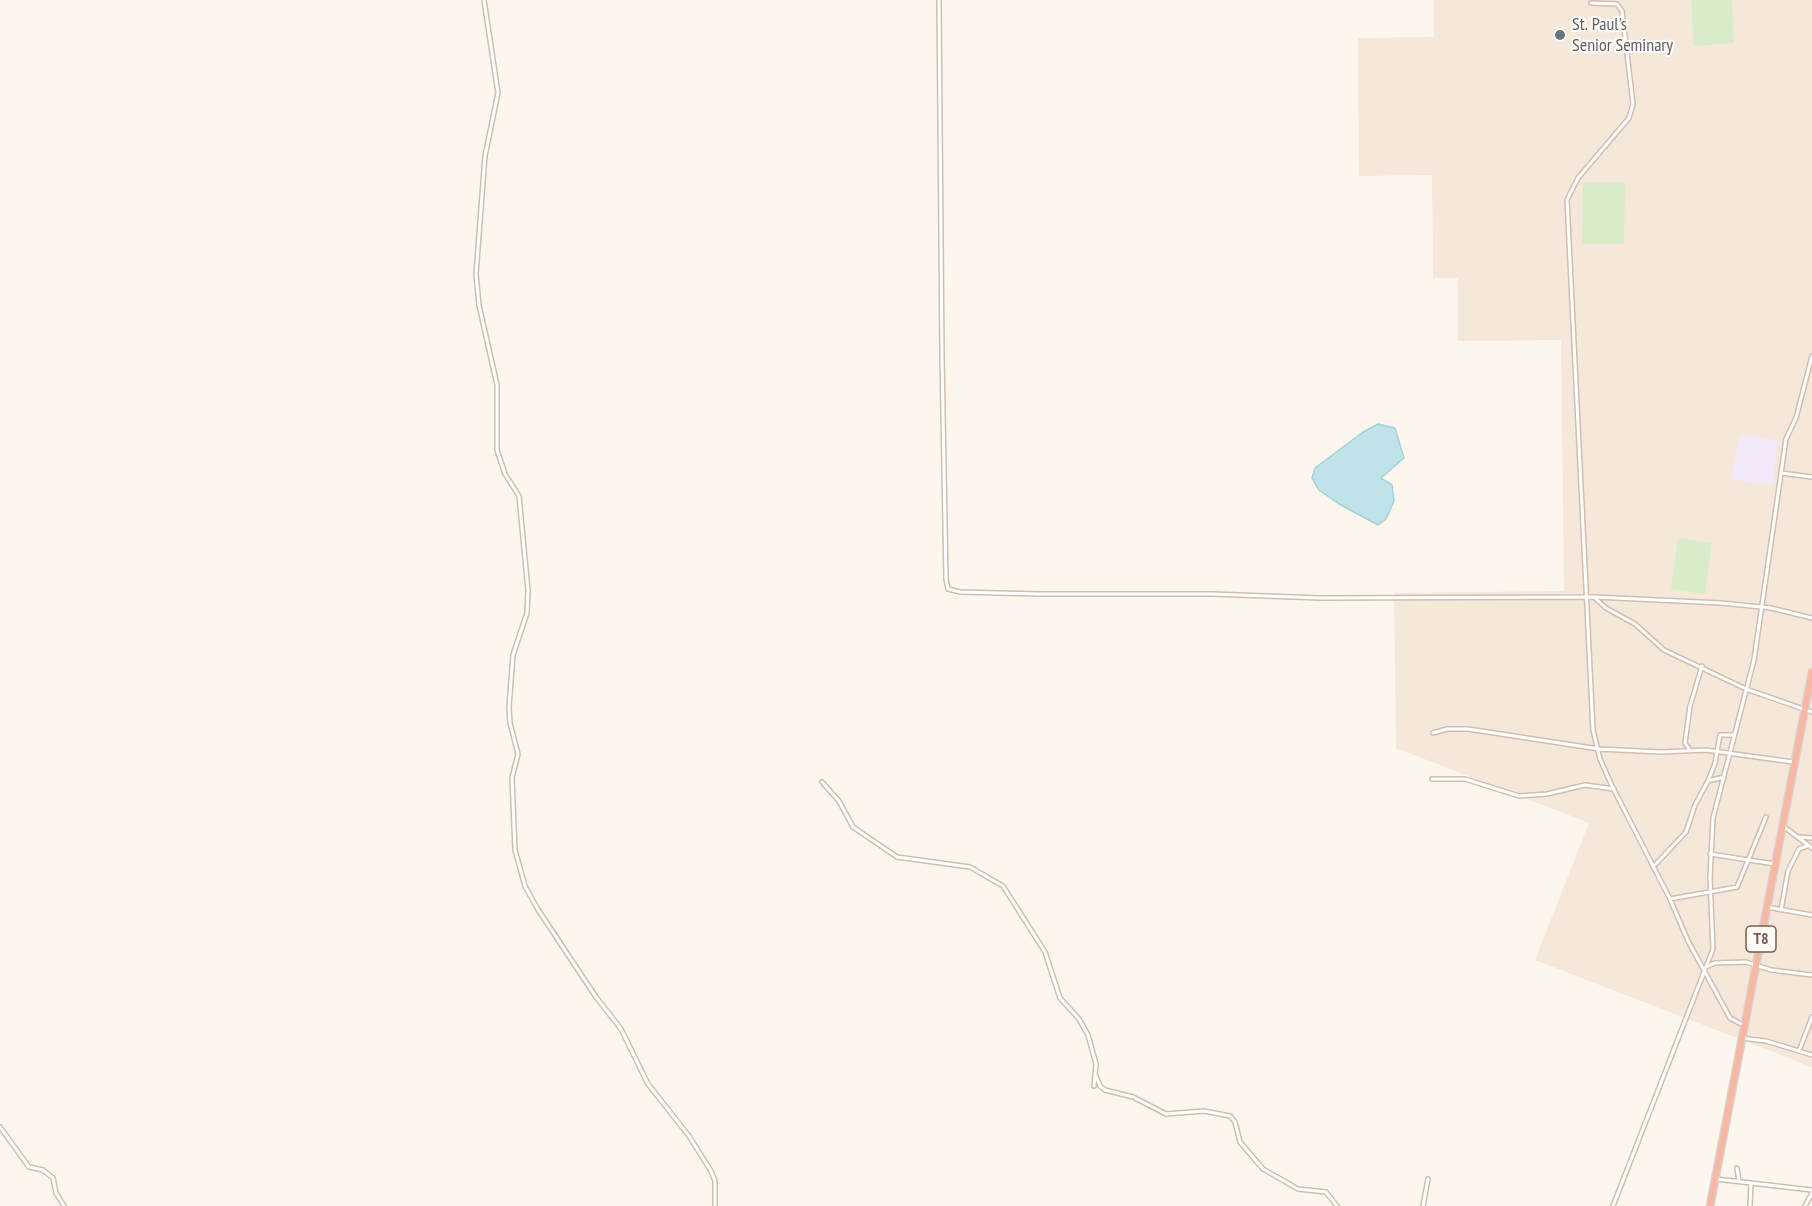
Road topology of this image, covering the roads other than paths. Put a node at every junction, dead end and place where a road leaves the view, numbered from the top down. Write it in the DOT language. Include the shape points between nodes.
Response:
graph roads {
  1 [pos="484,0"];
  2 [pos="939,0"];
  3 [pos="1591,3"];
  4 [pos="1812,357"];
  5 [pos="1781,473"];
  6 [pos="1812,477"];
  7 [pos="1586,597"];
  8 [pos="1594,597"];
  9 [pos="1761,607"];
  10 [pos="1812,618"];
  11 [pos="1702,666"];
  12 [pos="1812,672"];
  13 [pos="1746,689"];
  14 [pos="1805,709"];
  15 [pos="1812,712"];
  16 [pos="1433,733"];
  17 [pos="1734,735"];
  18 [pos="1599,749"];
  19 [pos="1689,750"];
  20 [pos="1716,751"];
  21 [pos="1728,754"];
  22 [pos="1795,762"];
  23 [pos="1725,776"];
  24 [pos="1432,779"];
  25 [pos="1708,781"];
  26 [pos="822,782"];
  27 [pos="1614,789"];
  28 [pos="1766,817"];
  29 [pos="1783,825"];
  30 [pos="1798,837"];
  31 [pos="1812,838"];
  32 [pos="1807,846"];
  33 [pos="1812,848"];
  34 [pos="1710,854"];
  35 [pos="1747,859"];
  36 [pos="1775,864"];
  37 [pos="1653,867"];
  38 [pos="1712,892"];
  39 [pos="1670,899"];
  40 [pos="1767,907"];
  41 [pos="1781,910"];
  42 [pos="1812,915"];
  43 [pos="1756,965"];
  44 [pos="1708,966"];
  45 [pos="1704,971"];
  46 [pos="1812,975"];
  47 [pos="1812,1017"];
  48 [pos="1745,1026"];
  49 [pos="1742,1038"];
  50 [pos="1799,1051"];
  51 [pos="1812,1055"];
  52 [pos="1095,1074"];
  53 [pos="1094,1086"];
  54 [pos="0,1127"];
  55 [pos="1737,1168"];
  56 [pos="1428,1179"];
  57 [pos="1715,1179"];
  58 [pos="1739,1181"];
  59 [pos="1750,1183"];
  60 [pos="1812,1192"];
  61 [pos="64,1206"];
  62 [pos="715,1206"];
  63 [pos="1337,1206"];
  64 [pos="1423,1206"];
  65 [pos="1613,1206"];
  66 [pos="1710,1206"];
  67 [pos="1750,1206"];
  68 [pos="1805,1206"];
  1 -- 62 [label="street" via="498,93 481,190 477,284 497,385 497,450 505,474 519,496 528,590 527,613 513,655 510,707 518,754 512,778 515,850 525,886 537,908 621,1029 648,1084 711,1171"];
  2 -- 7 [label="street" via="948,589 1320,598"];
  3 -- 7 [label="street" via="1617,4 1622,11 1632,104 1629,118 1578,178 1567,200"];
  4 -- 5 [label="street" via="1796,418 1786,439"];
  5 -- 6 [label="street"];
  5 -- 9 [label="street"];
  7 -- 8 [label="street"];
  7 -- 18 [label="street" via="1590,704"];
  8 -- 9 [label="street"];
  8 -- 11 [label="street" via="1635,624 1664,650"];
  9 -- 10 [label="street"];
  9 -- 13 [label="street"];
  11 -- 13 [label="street"];
  11 -- 19 [label="street" via="1690,706 1685,743"];
  12 -- 14 [label="highway, T8"];
  13 -- 14 [label="street"];
  13 -- 17 [label="street"];
  14 -- 15 [label="street"];
  14 -- 22 [label="highway, T8"];
  16 -- 18 [label="street" via="1468,729"];
  17 -- 20 [label="street" via="1720,735"];
  17 -- 21 [label="street"];
  18 -- 19 [label="street"];
  18 -- 27 [label="street"];
  19 -- 20 [label="street"];
  20 -- 21 [label="street"];
  20 -- 25 [label="street"];
  21 -- 22 [label="street"];
  21 -- 23 [label="street"];
  22 -- 29 [label="highway, T8"];
  23 -- 25 [label="street"];
  23 -- 34 [label="street" via="1713,818"];
  24 -- 27 [label="street" via="1465,779 1519,796 1547,794 1585,784"];
  25 -- 37 [label="street" via="1686,832"];
  26 -- 52 [label="street" via="839,801 853,827 897,857 970,867 1003,886 1043,949 1060,998 1088,1035"];
  27 -- 37 [label="street"];
  28 -- 35 [label="street"];
  29 -- 30 [label="street"];
  29 -- 36 [label="highway, T8"];
  30 -- 31 [label="street"];
  30 -- 32 [label="street"];
  32 -- 33 [label="street"];
  32 -- 41 [label="street" via="1799,849 1788,871"];
  34 -- 35 [label="street"];
  34 -- 38 [label="street"];
  35 -- 36 [label="street"];
  35 -- 38 [label="street" via="1737,887"];
  36 -- 40 [label="highway, T8"];
  37 -- 39 [label="street"];
  38 -- 39 [label="street"];
  38 -- 44 [label="street" via="1714,940"];
  39 -- 45 [label="street"];
  40 -- 41 [label="street"];
  40 -- 43 [label="highway, T8"];
  41 -- 42 [label="street"];
  43 -- 44 [label="street"];
  43 -- 46 [label="street"];
  43 -- 48 [label="highway, T8"];
  44 -- 45 [label="street"];
  45 -- 48 [label="street" via="1730,1018"];
  45 -- 65 [label="street"];
  47 -- 50 [label="street"];
  48 -- 49 [label="highway, T8"];
  49 -- 50 [label="street"];
  49 -- 57 [label="highway, T8"];
  50 -- 51 [label="street"];
  52 -- 53 [label="street"];
  52 -- 63 [label="street" via="1106,1090 1133,1097 1166,1114 1204,1111 1230,1116 1240,1142 1263,1169 1298,1189 1326,1192"];
  54 -- 61 [label="street" via="29,1167 51,1175"];
  55 -- 58 [label="street"];
  56 -- 64 [label="street"];
  57 -- 58 [label="street"];
  57 -- 66 [label="highway, T8"];
  58 -- 59 [label="street"];
  59 -- 60 [label="street"];
  59 -- 67 [label="street"];
  60 -- 68 [label="street"];
}
